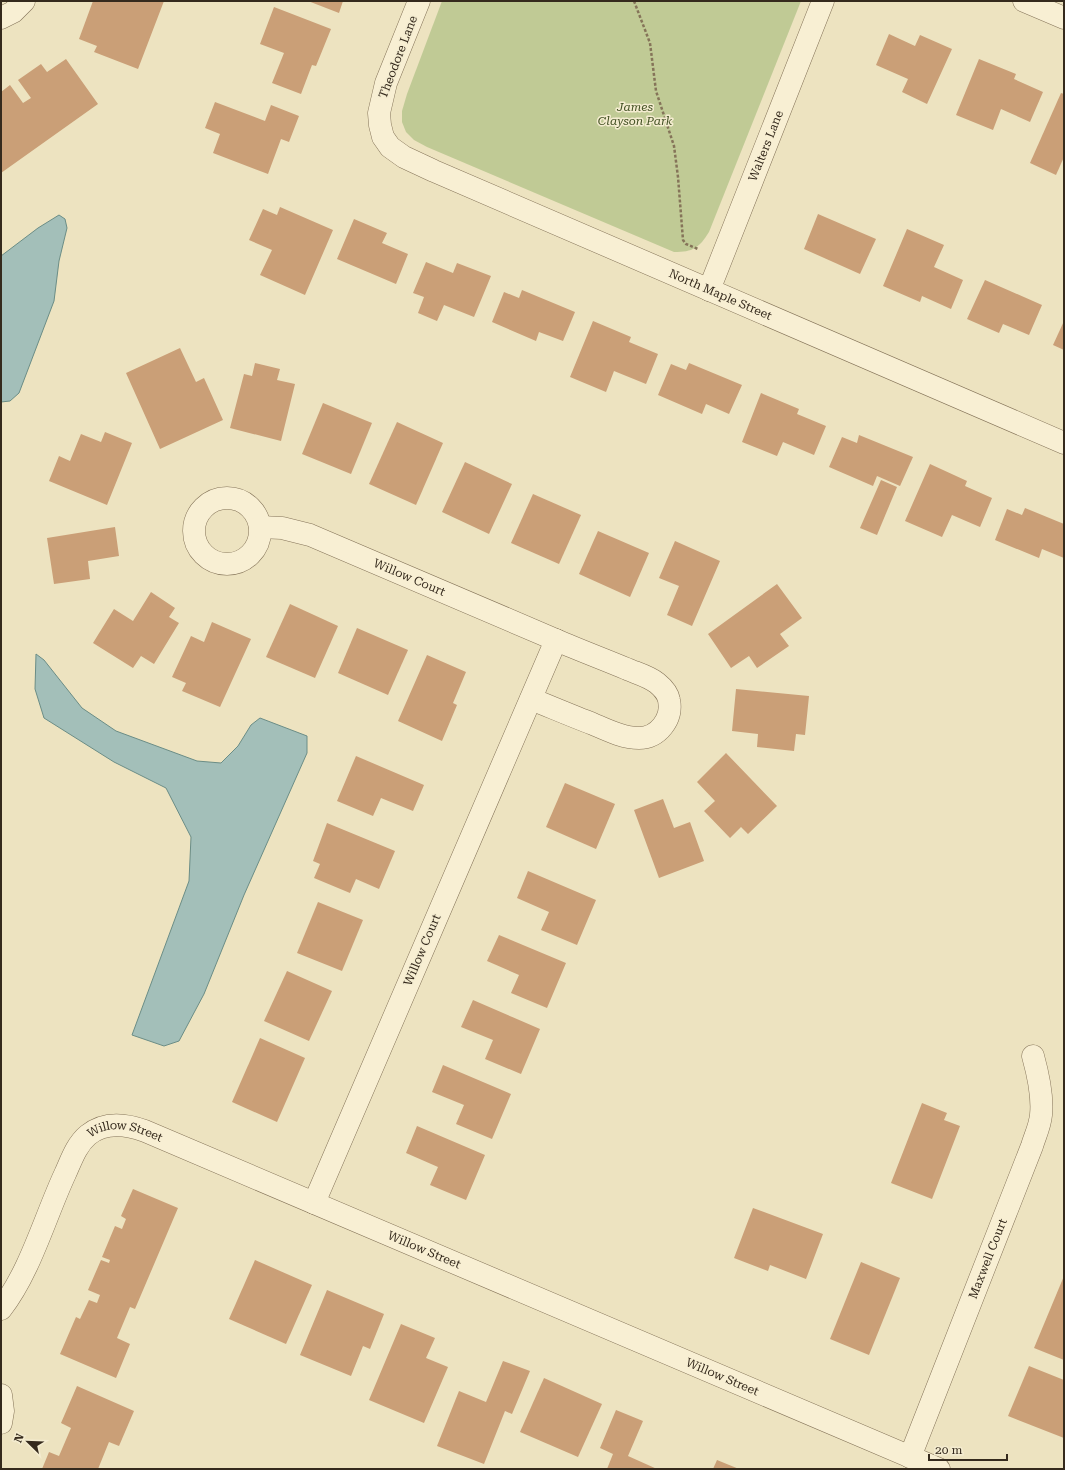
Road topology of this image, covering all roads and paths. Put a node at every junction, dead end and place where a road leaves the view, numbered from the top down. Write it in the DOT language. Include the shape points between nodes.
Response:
graph roads {
  1 [pos="24,1"];
  2 [pos="419,1"];
  3 [pos="634,1"];
  4 [pos="823,1"];
  5 [pos="1024,1"];
  6 [pos="1,18"];
  7 [pos="1064,18"];
  8 [pos="383,137"];
  9 [pos="698,249"];
  10 [pos="709,290"];
  11 [pos="1064,443"];
  12 [pos="260,527"];
  13 [pos="556,640"];
  14 [pos="530,698"];
  15 [pos="1033,1056"];
  16 [pos="314,1203"];
  17 [pos="1,1309"];
  18 [pos="1,1395"];
  19 [pos="1,1423"];
  20 [pos="910,1457"];
  21 [pos="939,1469"];
  1 -- 6 [label="street" via="13,12"];
  2 -- 8 [label="street, Theodore Lane" via="382,98 379,113"];
  3 -- 9 [label="path" via="650,43 656,91 674,146 683,240"];
  4 -- 10 [label="street, Walters Lane"];
  5 -- 7 [label="street"];
  8 -- 10 [label="street, North Maple Street" via="396,152 428,169"];
  10 -- 11 [label="street, North Maple Street"];
  12 -- 13 [label="street, Willow Court" via="282,528 310,535"];
  13 -- 14 [label="street, Willow Court"];
  13 -- 14 [label="street, Willow Court" via="655,682 664,690 669,700 666,720 662,728 652,736 630,737"];
  14 -- 16 [label="street, Willow Court"];
  15 -- 20 [label="street, Maxwell Court" via="1041,1098 1038,1126"];
  16 -- 17 [label="street, Willow Street" via="136,1128 117,1125 101,1127 87,1135 76,1151 21,1276"];
  16 -- 20 [label="street, Willow Street"];
  18 -- 19 [label="street"];
  20 -- 21 [label="street, Willow Street"];
}
